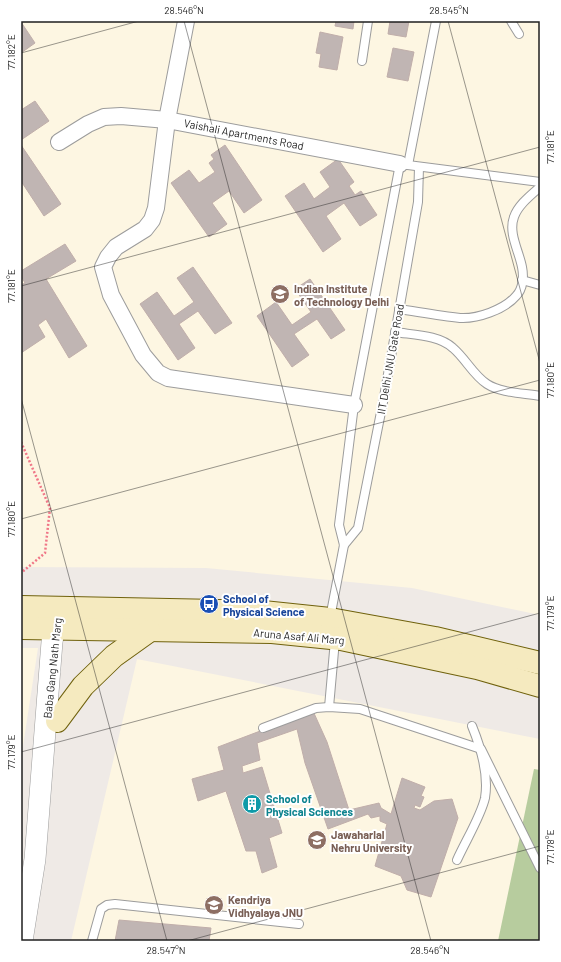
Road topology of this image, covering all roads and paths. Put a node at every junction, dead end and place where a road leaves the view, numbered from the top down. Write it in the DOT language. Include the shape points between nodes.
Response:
graph roads {
  1 [pos="186,21"];
  2 [pos="368,21"];
  3 [pos="436,21"];
  4 [pos="511,21"];
  5 [pos="519,34"];
  6 [pos="362,61"];
  7 [pos="167,120"];
  8 [pos="59,142"];
  9 [pos="404,164"];
  10 [pos="419,167"];
  11 [pos="540,182"];
  12 [pos="540,187"];
  13 [pos="522,280"];
  14 [pos="540,285"];
  15 [pos="399,309"];
  16 [pos="395,332"];
  17 [pos="540,396"];
  18 [pos="354,405"];
  19 [pos="21,442"];
  20 [pos="344,545"];
  21 [pos="21,573"];
  22 [pos="21,607"];
  23 [pos="58,622"];
  24 [pos="21,628"];
  25 [pos="333,629"];
  26 [pos="149,631"];
  27 [pos="540,663"];
  28 [pos="540,686"];
  29 [pos="329,706"];
  30 [pos="57,721"];
  31 [pos="472,726"];
  32 [pos="263,728"];
  33 [pos="481,749"];
  34 [pos="457,860"];
  35 [pos="540,868"];
  36 [pos="299,924"];
  37 [pos="22,941"];
  38 [pos="33,941"];
  39 [pos="92,941"];
  1 -- 7 [label="street"];
  2 -- 6 [label="lane"];
  3 -- 9 [label="lane, IIT Delhi JNU Gate Road"];
  4 -- 5 [label="lane"];
  7 -- 8 [label="street, Vaishali Apartments Road" via="104,117"];
  7 -- 9 [label="street, Vaishali Apartments Road"];
  7 -- 18 [label="street" via="156,208 152,220 145,229 116,247 103,267 111,295 143,355 158,373 168,378"];
  9 -- 10 [label="lane, Vaishali Apartments Road"];
  9 -- 18 [label="lane, IIT Delhi JNU Gate Road"];
  10 -- 11 [label="lane, Vaishali Apartments Road"];
  10 -- 15 [label="lane, IIT Delhi JNU Gate Road" via="418,202"];
  12 -- 13 [label="lane" via="514,217 514,241 522,268"];
  13 -- 14 [label="lane"];
  13 -- 15 [label="lane" via="516,296 494,310 474,316 461,318"];
  15 -- 16 [label="lane, IIT Delhi JNU Gate Road"];
  16 -- 17 [label="lane" via="443,341 488,385"];
  16 -- 20 [label="lane, IIT Delhi JNU Gate Road" via="358,528"];
  18 -- 20 [label="lane, IIT Delhi JNU Gate Road" via="339,525"];
  19 -- 21 [label="path" via="50,508 45,553"];
  20 -- 25 [label="lane, IIT Delhi JNU Gate Road"];
  22 -- 23 [label="main road"];
  23 -- 24 [label="main road"];
  23 -- 25 [label="main road, Aruna Asaf Ali Marg" via="263,612"];
  23 -- 26 [label="main road, Aruna Asaf Ali Marg"];
  23 -- 30 [label="street, Baba Gang Nath Marg"];
  23 -- 37 [label="street, Baba Gang Nath Marg" via="35,859"];
  25 -- 26 [label="main road, Aruna Asaf Ali Marg" via="272,632"];
  25 -- 27 [label="main road, Aruna Asaf Ali Marg" via="435,638"];
  25 -- 28 [label="main road, Aruna Asaf Ali Marg"];
  25 -- 29 [label="lane, IIT Delhi JNU Gate Road"];
  26 -- 30 [label="main road" via="114,656 83,686"];
  29 -- 32 [label="lane" via="316,708"];
  29 -- 33 [label="lane" via="360,709"];
  30 -- 38 [label="street, Baba Gang Nath Marg" via="46,860"];
  31 -- 33 [label="lane"];
  33 -- 34 [label="lane" via="485,799"];
  33 -- 35 [label="lane"];
  36 -- 39 [label="lane" via="115,904 101,909"];
}
